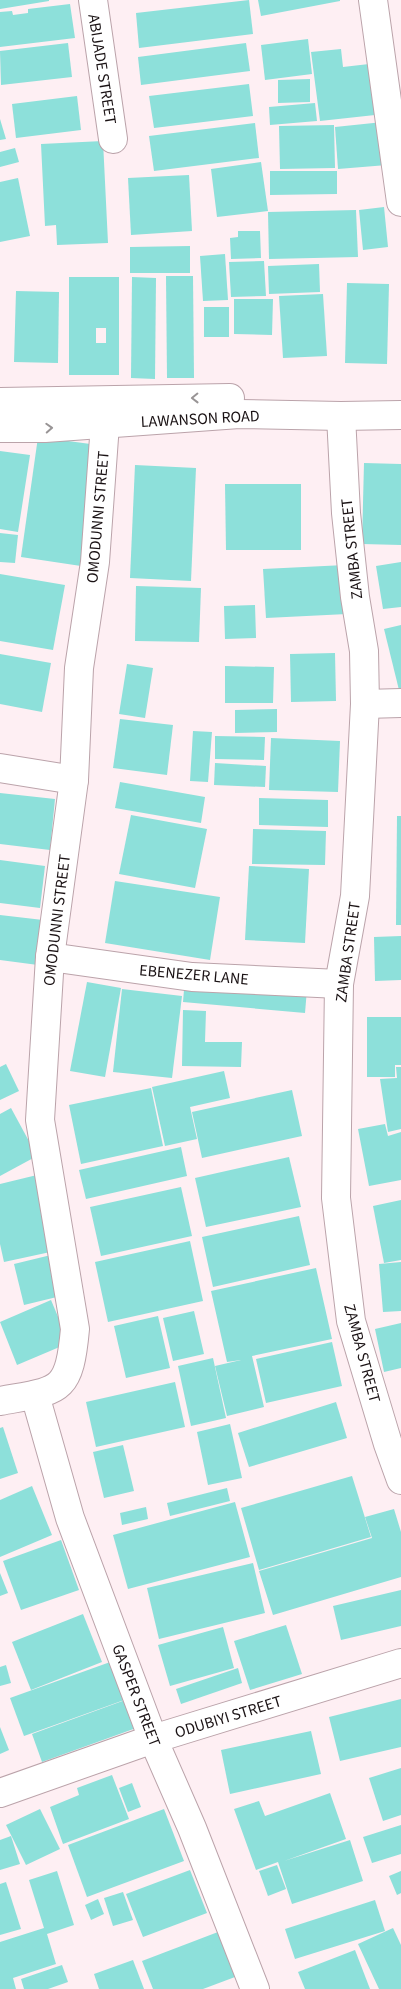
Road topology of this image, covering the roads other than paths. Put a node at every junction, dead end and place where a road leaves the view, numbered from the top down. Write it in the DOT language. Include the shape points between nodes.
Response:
graph roads {
  1 [pos="93,0"];
  2 [pos="373,0"];
  3 [pos="114,139"];
  4 [pos="401,202"];
  5 [pos="401,400"];
  6 [pos="0,402"];
  7 [pos="401,414"];
  8 [pos="341,416"];
  9 [pos="105,424"];
  10 [pos="0,428"];
  11 [pos="401,703"];
  12 [pos="365,704"];
  13 [pos="0,768"];
  14 [pos="74,780"];
  15 [pos="50,957"];
  16 [pos="339,984"];
  17 [pos="35,1395"];
  18 [pos="0,1401"];
  19 [pos="401,1480"];
  20 [pos="401,1663"];
  21 [pos="153,1739"];
  22 [pos="0,1793"];
  23 [pos="255,1989"];
  1 -- 3 [label="street, ABIJADE STREET"];
  2 -- 4 [label="street"];
  5 -- 6 [label="street, LAWANSON ROAD, one-way" via="252,397"];
  7 -- 8 [label="street, LAWANSON ROAD"];
  8 -- 9 [label="street, LAWANSON ROAD" via="239,414"];
  8 -- 12 [label="street, ZAMBA STREET" via="346,513 364,652"];
  10 -- 9 [label="street, LAWANSON ROAD, one-way"];
  9 -- 14 [label="street, OMODUNNI STREET" via="95,562 80,668"];
  11 -- 12 [label="street"];
  12 -- 16 [label="street, ZAMBA STREET" via="355,896"];
  13 -- 14 [label="street"];
  14 -- 15 [label="street, OMODUNNI STREET"];
  15 -- 16 [label="street, EBENEZER LANE" via="192,977"];
  15 -- 17 [label="street, OMODUNNI STREET" via="40,1120 75,1329 73,1353 64,1380 54,1389"];
  16 -- 19 [label="street, ZAMBA STREET" via="336,1198 351,1321"];
  17 -- 18 [label="street"];
  17 -- 21 [label="street, GASPER STREET" via="70,1518"];
  20 -- 21 [label="street, ODUBIYI STREET"];
  21 -- 22 [label="street, ODUBIYI STREET"];
  21 -- 23 [label="street, GASPER STREET"];
}
